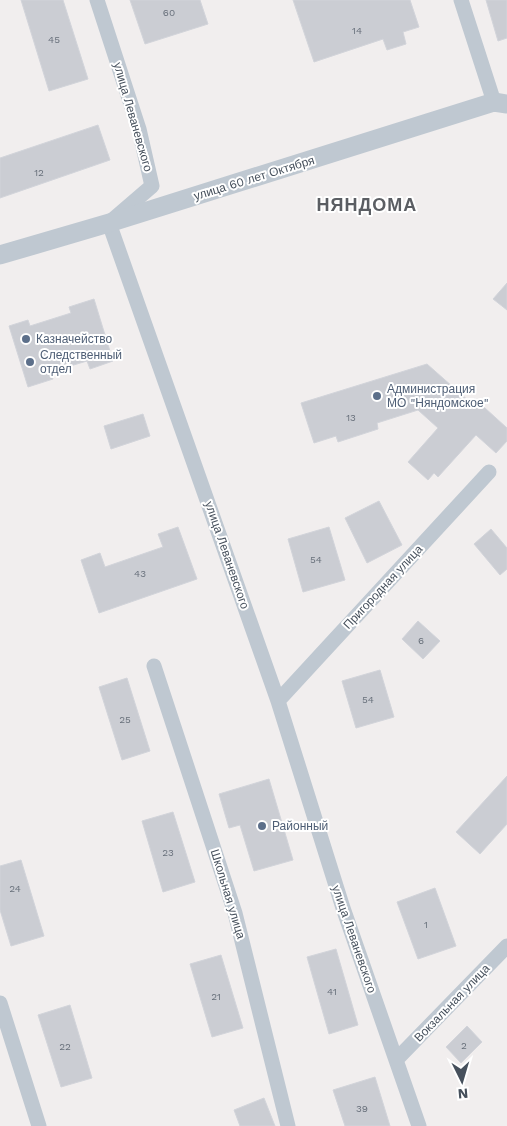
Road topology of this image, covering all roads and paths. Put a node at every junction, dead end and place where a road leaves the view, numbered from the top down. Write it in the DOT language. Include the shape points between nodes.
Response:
graph roads {
  1 [pos="97,0"];
  2 [pos="461,0"];
  3 [pos="500,104"];
  4 [pos="109,223"];
  5 [pos="0,255"];
  6 [pos="489,472"];
  7 [pos="154,666"];
  8 [pos="278,701"];
  9 [pos="507,946"];
  10 [pos="0,1003"];
  11 [pos="396,1060"];
  12 [pos="39,1126"];
  13 [pos="288,1126"];
  14 [pos="419,1126"];
  1 -- 4 [label="street, улица Леваневского" via="152,186"];
  2 -- 3 [label="street"];
  3 -- 4 [label="street, улица 60 лет Октября"];
  4 -- 5 [label="street, улица 60 лет Октября"];
  4 -- 8 [label="street, улица Леваневского"];
  6 -- 8 [label="street, Пригородная улица"];
  7 -- 13 [label="street, Школьная улица" via="235,913"];
  8 -- 11 [label="street, улица Леваневского" via="343,908"];
  9 -- 11 [label="street, Вокзальная улица"];
  10 -- 12 [label="street"];
  11 -- 14 [label="street, улица Леваневского"];
}
